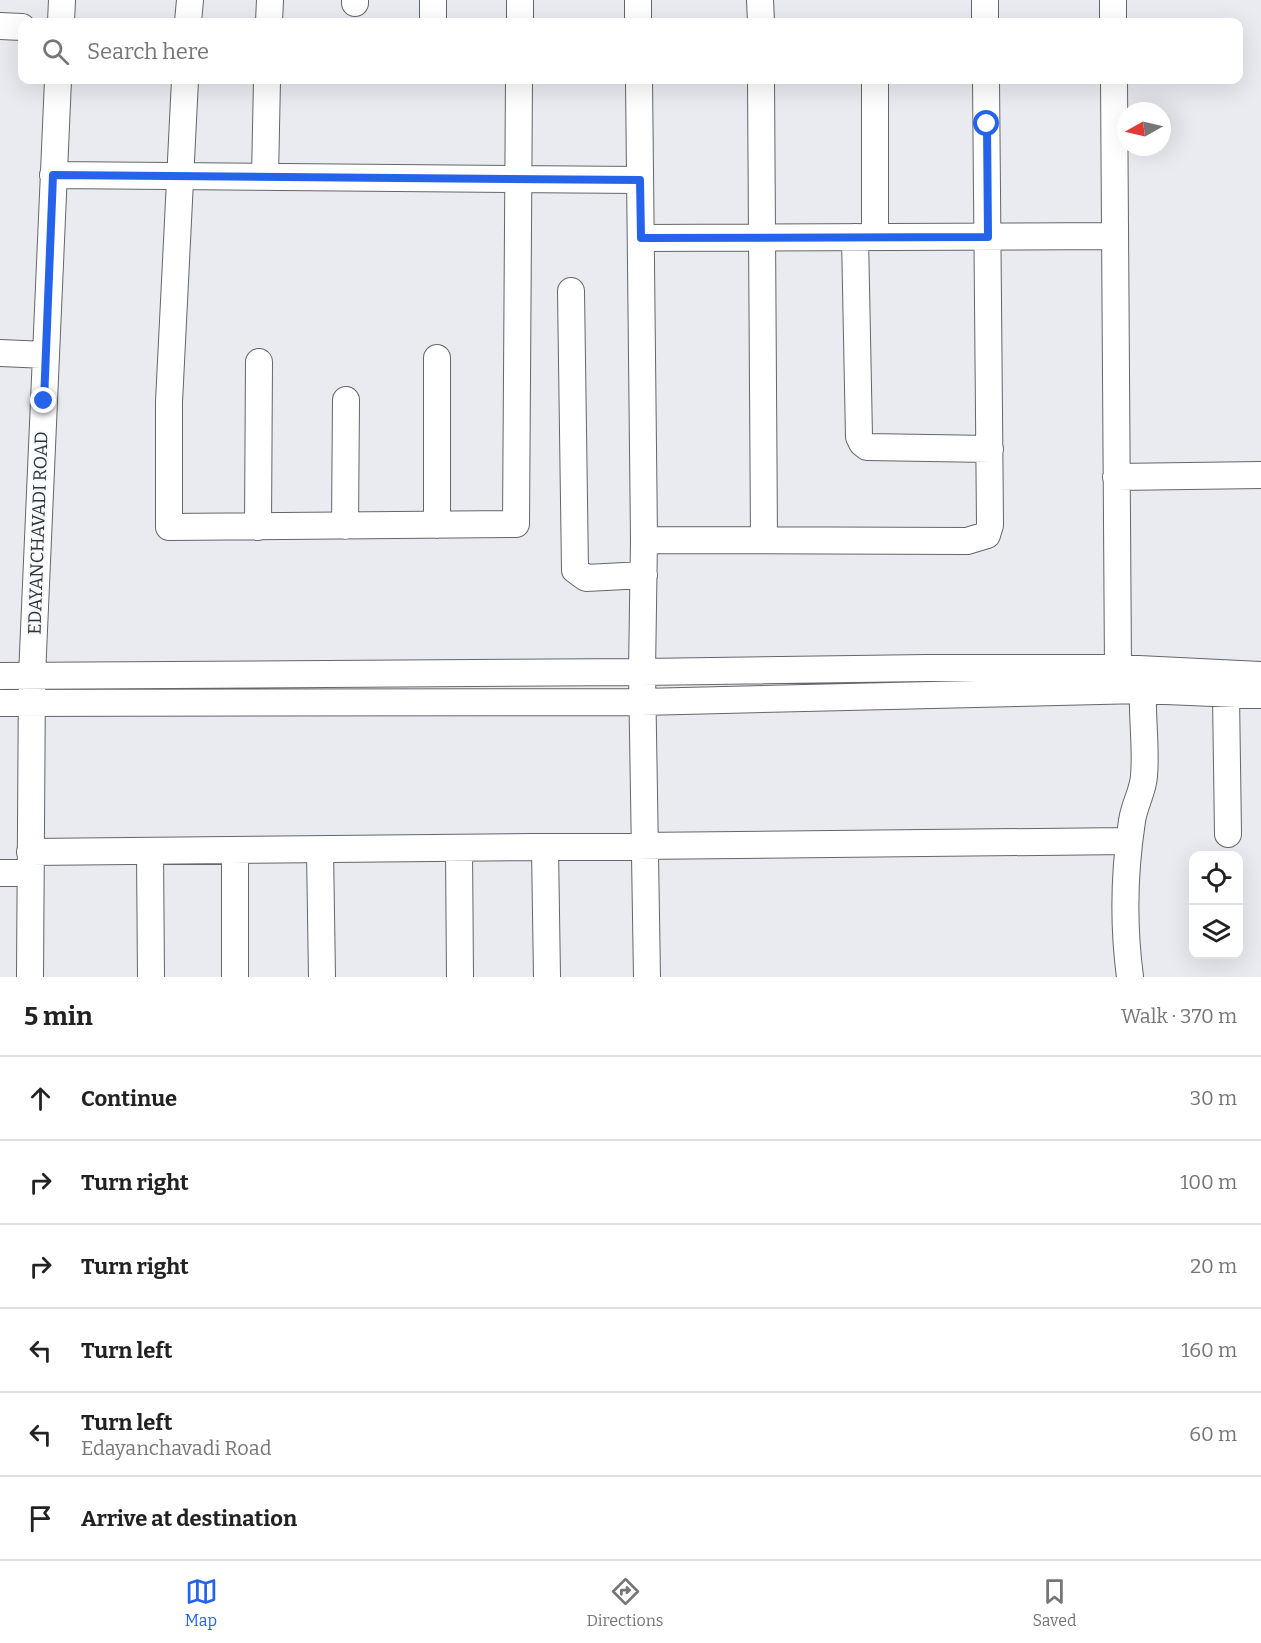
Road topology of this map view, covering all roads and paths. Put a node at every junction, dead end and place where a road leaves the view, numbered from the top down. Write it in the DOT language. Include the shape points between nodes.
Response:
graph roads {
  1 [pos="62,0"];
  2 [pos="190,0"];
  3 [pos="270,0"];
  4 [pos="433,0"];
  5 [pos="520,0"];
  6 [pos="638,0"];
  7 [pos="760,0"];
  8 [pos="985,0"];
  9 [pos="1113,0"];
  10 [pos="61,18"];
  11 [pos="188,18"];
  12 [pos="269,18"];
  13 [pos="433,18"];
  14 [pos="520,18"];
  15 [pos="638,18"];
  16 [pos="760,18"];
  17 [pos="985,18"];
  18 [pos="1113,18"];
  19 [pos="0,26"];
  20 [pos="18,27"];
  21 [pos="58,84"];
  22 [pos="185,84"];
  23 [pos="267,84"];
  24 [pos="519,84"];
  25 [pos="639,84"];
  26 [pos="761,84"];
  27 [pos="875,84"];
  28 [pos="986,84"];
  29 [pos="1114,84"];
  30 [pos="53,175"];
  31 [pos="180,176"];
  32 [pos="265,177"];
  33 [pos="640,180"];
  34 [pos="519,181"];
  35 [pos="1114,236"];
  36 [pos="762,237"];
  37 [pos="865,237"];
  38 [pos="988,237"];
  39 [pos="641,238"];
  40 [pos="571,291"];
  41 [pos="0,353"];
  42 [pos="46,355"];
  43 [pos="437,358"];
  44 [pos="259,362"];
  45 [pos="346,400"];
  46 [pos="990,449"];
  47 [pos="1261,476"];
  48 [pos="1116,477"];
  49 [pos="437,525"];
  50 [pos="345,526"];
  51 [pos="258,527"];
  52 [pos="764,539"];
  53 [pos="644,540"];
  54 [pos="644,575"];
  55 [pos="1118,668"];
  56 [pos="642,672"];
  57 [pos="1261,675"];
  58 [pos="0,676"];
  59 [pos="32,676"];
  60 [pos="1144,680"];
  61 [pos="1226,695"];
  62 [pos="1261,695"];
  63 [pos="32,702"];
  64 [pos="642,702"];
  65 [pos="0,703"];
  66 [pos="1228,834"];
  67 [pos="1129,841"];
  68 [pos="645,847"];
  69 [pos="545,848"];
  70 [pos="459,849"];
  71 [pos="235,850"];
  72 [pos="320,850"];
  73 [pos="150,851"];
  74 [pos="30,863"];
  75 [pos="0,873"];
  76 [pos="30,977"];
  77 [pos="151,977"];
  78 [pos="235,977"];
  79 [pos="322,977"];
  80 [pos="460,977"];
  81 [pos="547,977"];
  82 [pos="647,977"];
  83 [pos="1130,977"];
  1 -- 10 [label="street"];
  2 -- 11 [label="street"];
  3 -- 12 [label="street"];
  4 -- 13 [label="street"];
  5 -- 14 [label="street"];
  6 -- 15 [label="street"];
  7 -- 16 [label="street"];
  8 -- 17 [label="street"];
  9 -- 18 [label="street"];
  19 -- 20 [label="street"];
  21 -- 30 [label="street, EDAYANCHAVADI ROAD"];
  22 -- 31 [label="street"];
  23 -- 32 [label="street"];
  24 -- 34 [label="street"];
  25 -- 33 [label="street"];
  26 -- 36 [label="street"];
  27 -- 37 [label="street"];
  28 -- 38 [label="street"];
  29 -- 35 [label="street"];
  30 -- 31 [label="street"];
  30 -- 42 [label="street, EDAYANCHAVADI ROAD"];
  31 -- 32 [label="street"];
  31 -- 51 [label="street" via="169,402 169,527"];
  32 -- 34 [label="street"];
  33 -- 34 [label="street"];
  33 -- 39 [label="street"];
  34 -- 49 [label="street" via="516,524"];
  35 -- 38 [label="street"];
  35 -- 48 [label="street"];
  36 -- 37 [label="street"];
  36 -- 39 [label="street"];
  36 -- 52 [label="street"];
  37 -- 38 [label="street"];
  37 -- 46 [label="street" via="859,437 862,443 867,447"];
  38 -- 46 [label="street"];
  39 -- 53 [label="street"];
  40 -- 54 [label="street" via="575,570 586,578"];
  41 -- 42 [label="street"];
  42 -- 59 [label="street, EDAYANCHAVADI ROAD"];
  43 -- 49 [label="street"];
  44 -- 51 [label="street"];
  45 -- 50 [label="street"];
  46 -- 52 [label="street" via="990,525 982,538"];
  47 -- 48 [label="street"];
  48 -- 55 [label="street"];
  49 -- 50 [label="street"];
  50 -- 51 [label="street"];
  52 -- 53 [label="street"];
  53 -- 54 [label="street"];
  54 -- 56 [label="street"];
  55 -- 56 [label="street"];
  55 -- 60 [label="street"];
  56 -- 59 [label="street"];
  56 -- 64 [label="street"];
  57 -- 60 [label="street"];
  58 -- 59 [label="street"];
  59 -- 63 [label="street, EDAYANCHAVADI ROAD"];
  60 -- 61 [label="street"];
  60 -- 64 [label="street"];
  60 -- 67 [label="street" via="1146,762"];
  61 -- 62 [label="street"];
  61 -- 66 [label="street"];
  63 -- 64 [label="street"];
  63 -- 65 [label="street"];
  63 -- 74 [label="street, EDAYANCHAVADI ROAD"];
  64 -- 68 [label="street"];
  67 -- 68 [label="street"];
  67 -- 83 [label="street" via="1124,926"];
  68 -- 69 [label="street"];
  68 -- 82 [label="street"];
  69 -- 70 [label="street"];
  69 -- 81 [label="street"];
  70 -- 72 [label="street"];
  70 -- 80 [label="street"];
  71 -- 72 [label="street"];
  71 -- 73 [label="street"];
  71 -- 78 [label="street"];
  72 -- 79 [label="street"];
  73 -- 74 [label="street"];
  73 -- 77 [label="street"];
  74 -- 75 [label="street"];
  74 -- 76 [label="street, EDAYANCHAVADI ROAD"];
}
